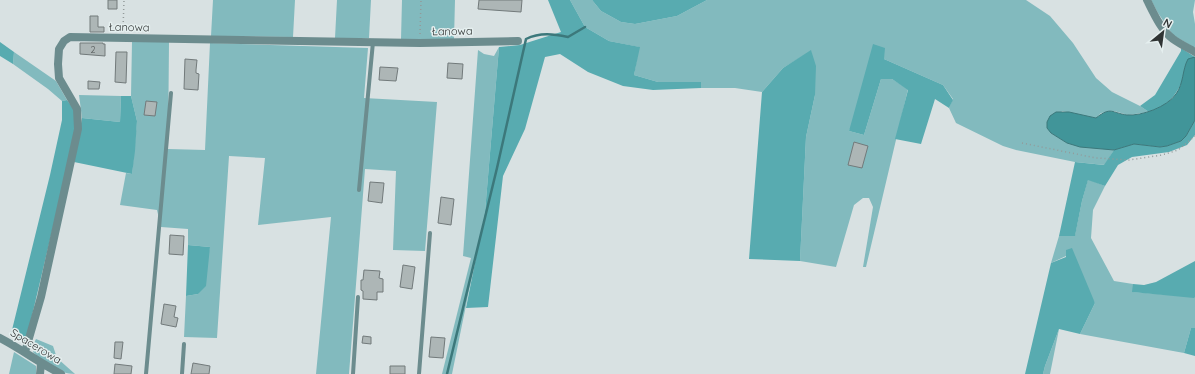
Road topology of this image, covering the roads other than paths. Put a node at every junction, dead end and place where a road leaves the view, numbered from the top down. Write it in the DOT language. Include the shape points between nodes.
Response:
graph roads {
  1 [pos="1147,0"];
  2 [pos="518,41"];
  3 [pos="373,42"];
  4 [pos="1195,52"];
  5 [pos="171,93"];
  6 [pos="359,190"];
  7 [pos="430,233"];
  8 [pos="358,297"];
  9 [pos="0,338"];
  10 [pos="184,344"];
  11 [pos="25,352"];
  12 [pos="41,363"];
  13 [pos="40,374"];
  14 [pos="61,374"];
  15 [pos="146,374"];
  16 [pos="182,374"];
  17 [pos="353,374"];
  18 [pos="420,374"];
  1 -- 4 [label="street" via="1165,32"];
  2 -- 3 [label="street, Łanowa"];
  3 -- 6 [label="lane"];
  3 -- 11 [label="street, Łanowa" via="70,37 64,41 59,49 59,78 77,109 78,129 41,297"];
  5 -- 15 [label="lane"];
  7 -- 18 [label="lane"];
  8 -- 17 [label="lane"];
  9 -- 11 [label="street, Spacerowa"];
  10 -- 16 [label="lane"];
  11 -- 12 [label="street, Spacerowa"];
  12 -- 13 [label="street"];
  12 -- 14 [label="street, Spacerowa"];
}
